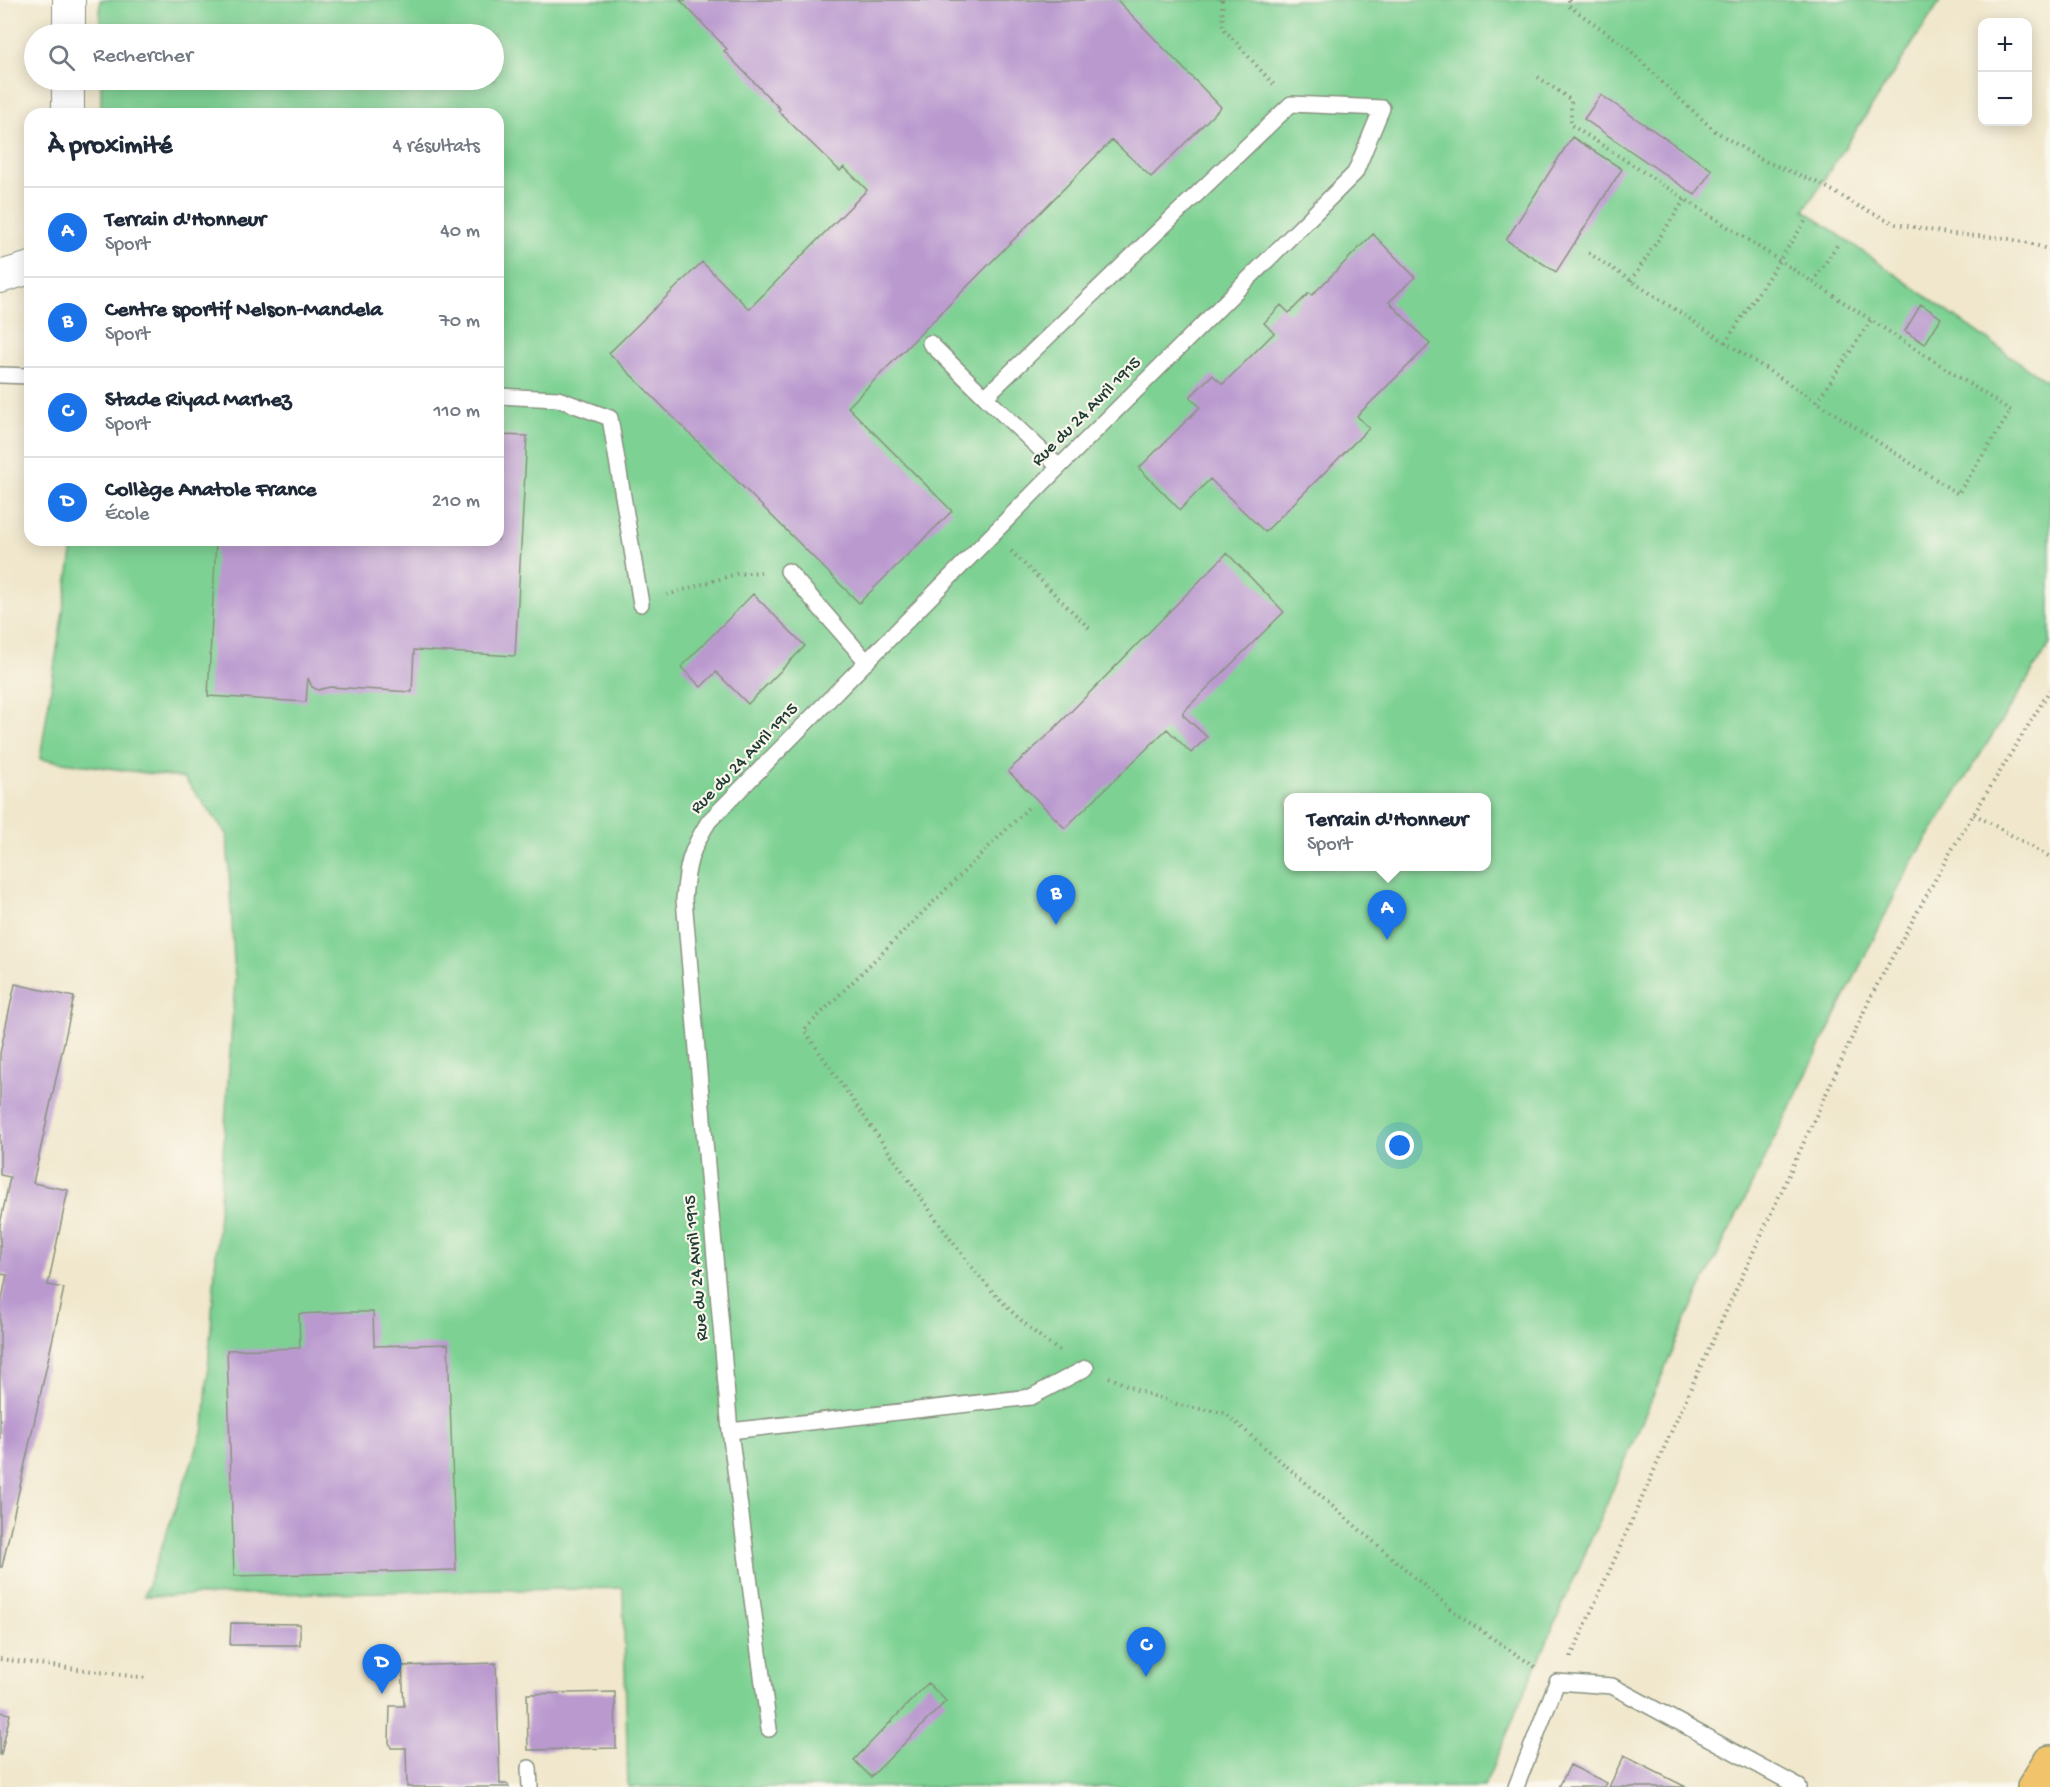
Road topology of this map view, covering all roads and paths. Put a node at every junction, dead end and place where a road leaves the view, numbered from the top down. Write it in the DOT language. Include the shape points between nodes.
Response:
graph roads {
  1 [pos="69,0"];
  2 [pos="1222,0"];
  3 [pos="1569,0"];
  4 [pos="69,24"];
  5 [pos="1538,77"];
  6 [pos="68,90"];
  7 [pos="1291,104"];
  8 [pos="68,108"];
  9 [pos="1685,199"];
  10 [pos="1806,220"];
  11 [pos="1839,242"];
  12 [pos="2050,250"];
  13 [pos="1587,252"];
  14 [pos="1779,260"];
  15 [pos="24,270"];
  16 [pos="0,277"];
  17 [pos="1631,281"];
  18 [pos="1813,282"];
  19 [pos="1871,320"];
  20 [pos="930,343"];
  21 [pos="1725,343"];
  22 [pos="0,375"];
  23 [pos="24,376"];
  24 [pos="504,396"];
  25 [pos="985,397"];
  26 [pos="1817,402"];
  27 [pos="1059,467"];
  28 [pos="993,534"];
  29 [pos="788,571"];
  30 [pos="641,604"];
  31 [pos="1089,628"];
  32 [pos="867,662"];
  33 [pos="2050,690"];
  34 [pos="1028,808"];
  35 [pos="1974,814"];
  36 [pos="2050,856"];
  37 [pos="1086,1368"];
  38 [pos="730,1431"];
  39 [pos="0,1659"];
  40 [pos="146,1678"];
  41 [pos="1557,1682"];
  42 [pos="769,1729"];
  43 [pos="2050,1762"];
  44 [pos="529,1768"];
  45 [pos="530,1787"];
  46 [pos="1516,1787"];
  47 [pos="1799,1787"];
  48 [pos="2034,1787"];
  1 -- 4 [label="street"];
  2 -- 7 [label="path" via="1224,28"];
  3 -- 12 [label="path" via="1569,6 1627,47 1715,131 1762,160 1821,183 1896,224 2004,238"];
  5 -- 9 [label="path" via="1571,100 1571,125"];
  6 -- 8 [label="street"];
  7 -- 25 [label="lane"];
  7 -- 27 [label="lane, Rue du 24 Avril 1915" via="1382,108 1355,173"];
  9 -- 14 [label="path"];
  9 -- 17 [label="path"];
  10 -- 14 [label="path"];
  11 -- 18 [label="path"];
  13 -- 17 [label="path"];
  14 -- 18 [label="path"];
  14 -- 21 [label="path"];
  15 -- 16 [label="street"];
  17 -- 21 [label="path"];
  18 -- 19 [label="path"];
  19 -- 26 [label="path"];
  19 -- 26 [label="path" via="2011,411 1958,494"];
  20 -- 25 [label="lane"];
  21 -- 26 [label="path"];
  22 -- 23 [label="lane"];
  24 -- 30 [label="lane" via="558,399 610,418"];
  25 -- 27 [label="lane"];
  27 -- 28 [label="lane, Rue du 24 Avril 1915"];
  28 -- 31 [label="path"];
  28 -- 32 [label="lane, Rue du 24 Avril 1915"];
  29 -- 30 [label="path" via="736,574"];
  29 -- 32 [label="lane"];
  32 -- 38 [label="lane, Rue du 24 Avril 1915" via="709,821 686,867 685,911"];
  33 -- 35 [label="path"];
  34 -- 37 [label="path" via="804,1030 983,1281 1037,1335"];
  35 -- 36 [label="path"];
  35 -- 41 [label="path" via="1872,994 1577,1646"];
  37 -- 38 [label="lane" via="1031,1398"];
  37 -- 41 [label="path" via="1172,1402 1225,1413 1458,1615"];
  38 -- 42 [label="lane, Rue du 24 Avril 1915"];
  39 -- 40 [label="path"];
  41 -- 46 [label="lane"];
  41 -- 47 [label="lane" via="1612,1686"];
  43 -- 48 [label="main road"];
  44 -- 45 [label="lane"];
}
